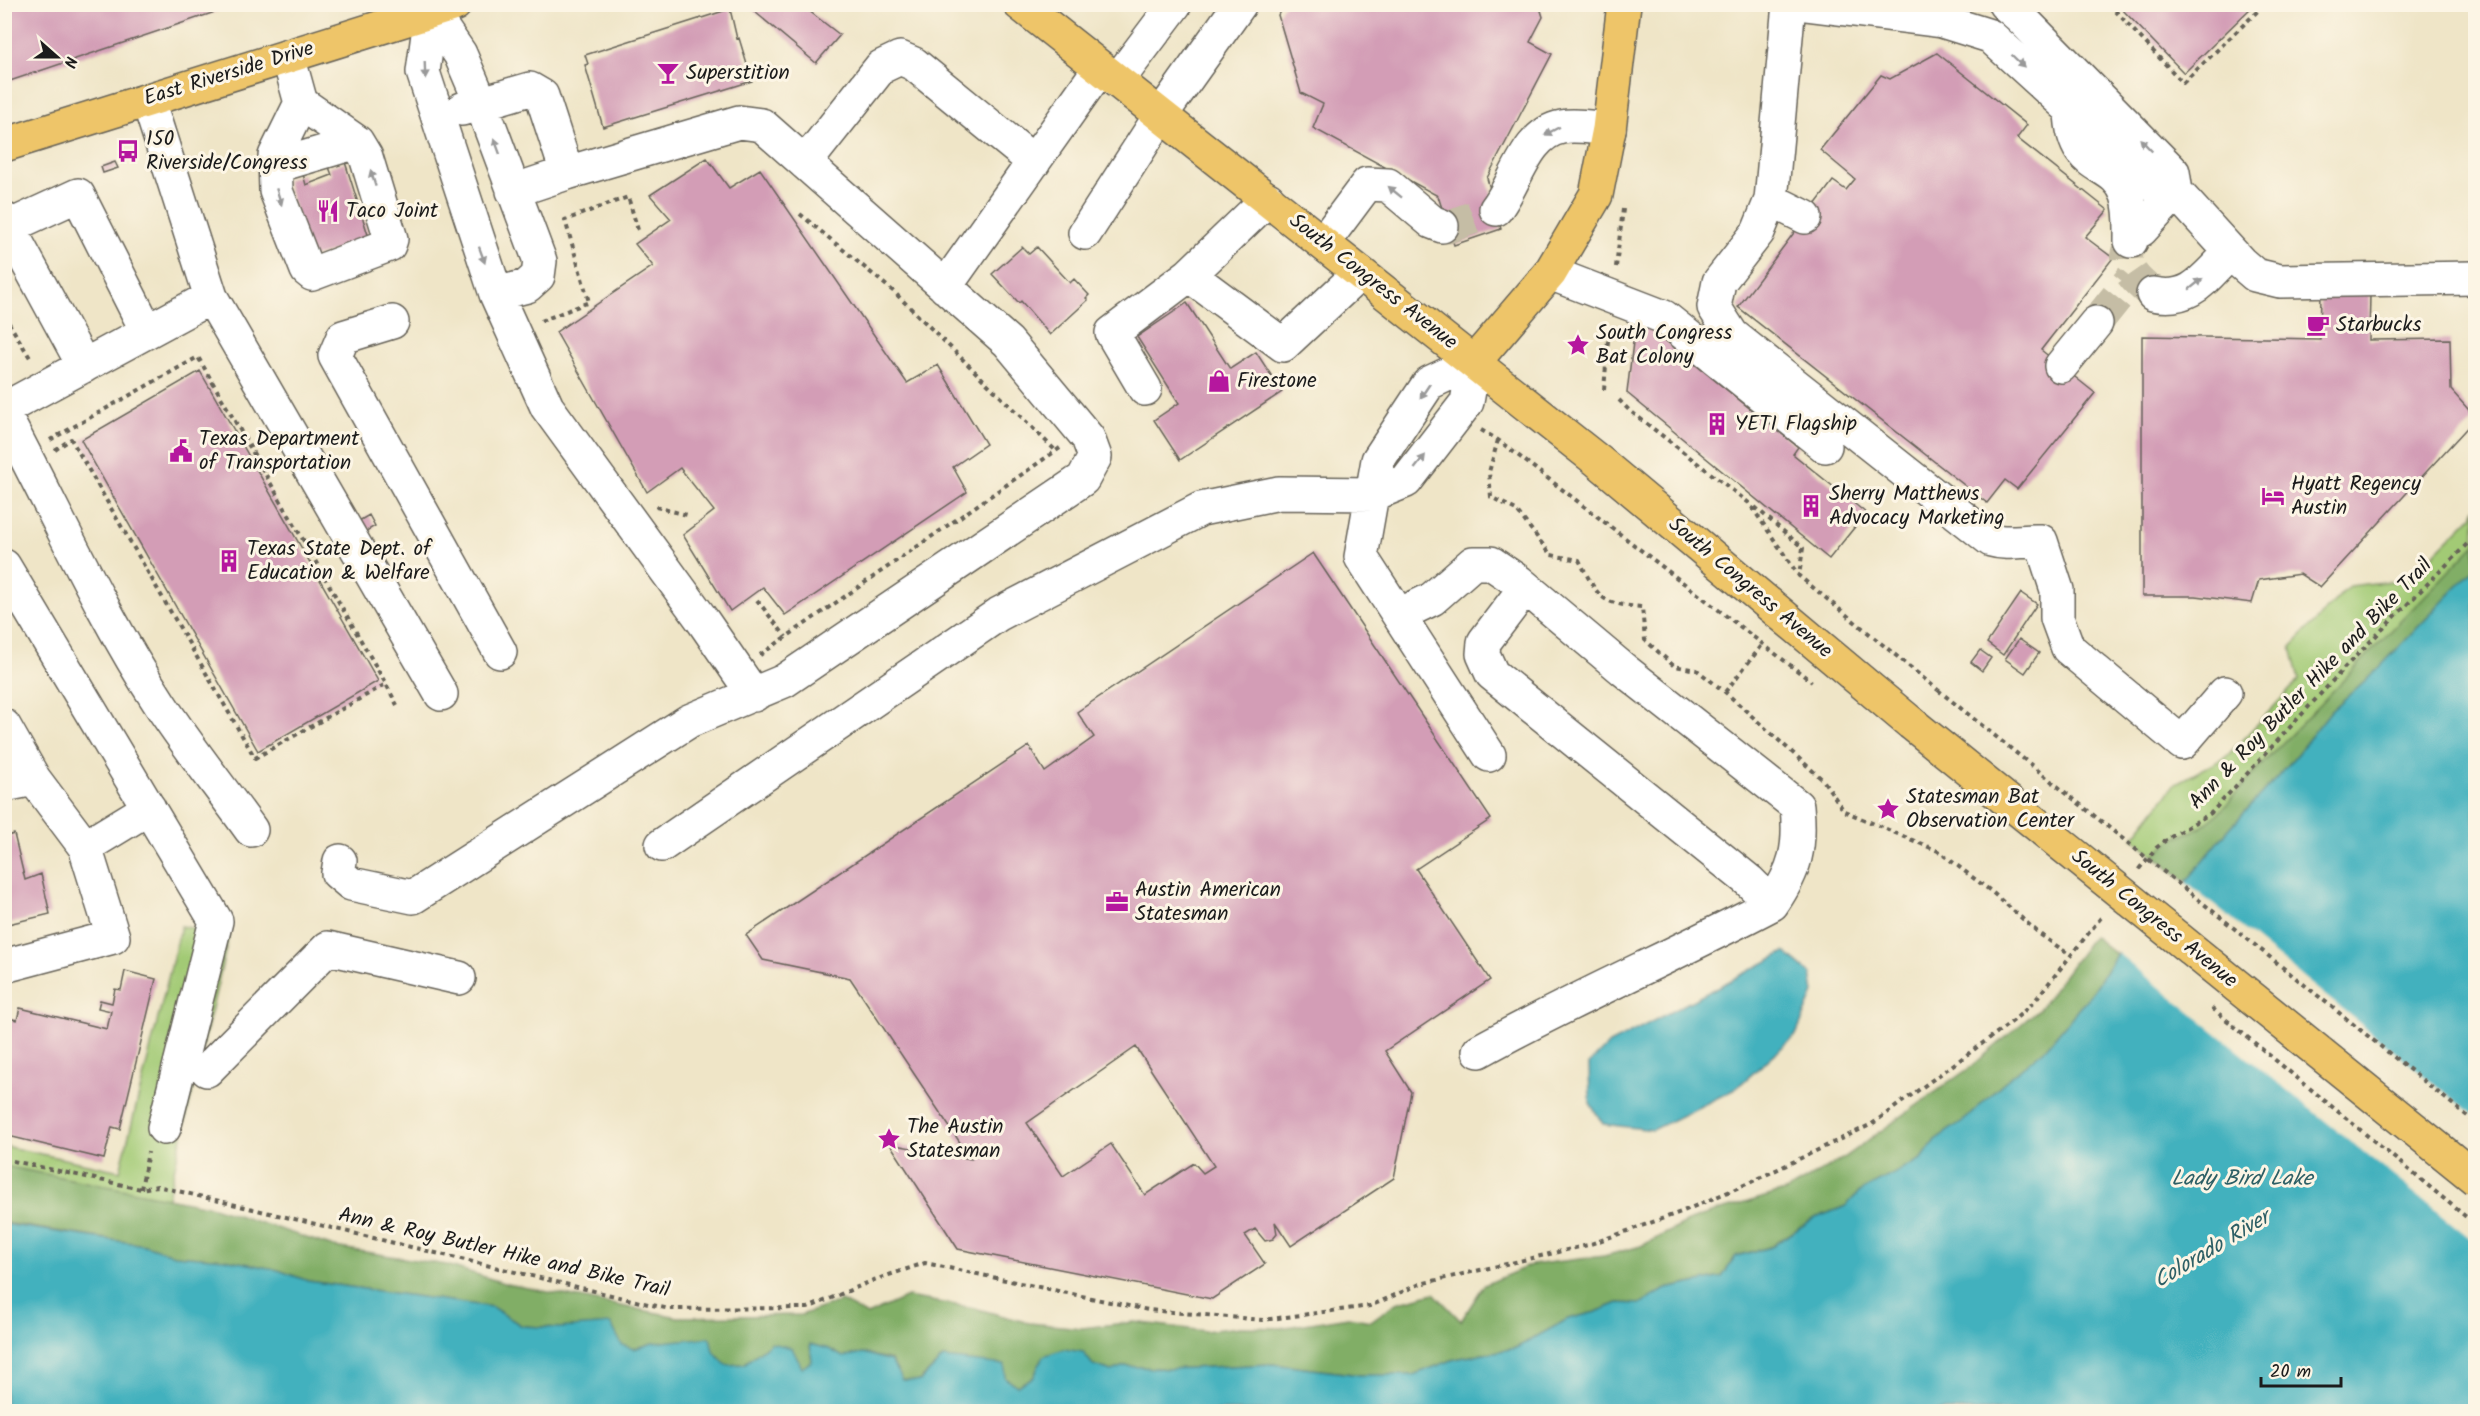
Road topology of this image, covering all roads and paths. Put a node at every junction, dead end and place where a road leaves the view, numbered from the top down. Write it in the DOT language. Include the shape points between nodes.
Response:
graph roads {
  1 [pos="1020,4"];
  2 [pos="1175,4"];
  3 [pos="1240,4"];
  4 [pos="1624,4"];
  5 [pos="1789,4"];
  6 [pos="1805,4"];
  7 [pos="2083,4"];
  8 [pos="2109,4"];
  9 [pos="2265,4"];
  10 [pos="2006,5"];
  11 [pos="2078,8"];
  12 [pos="425,10"];
  13 [pos="1990,36"];
  14 [pos="288,56"];
  15 [pos="1109,74"];
  16 [pos="148,100"];
  17 [pos="2081,100"];
  18 [pos="301,103"];
  19 [pos="481,103"];
  20 [pos="1161,115"];
  21 [pos="437,117"];
  22 [pos="1609,129"];
  23 [pos="357,142"];
  24 [pos="4,145"];
  25 [pos="1034,162"];
  26 [pos="805,163"];
  27 [pos="276,166"];
  28 [pos="567,173"];
  29 [pos="513,191"];
  30 [pos="2176,192"];
  31 [pos="1268,199"];
  32 [pos="1625,199"];
  33 [pos="1771,200"];
  34 [pos="1496,209"];
  35 [pos="800,214"];
  36 [pos="1805,217"];
  37 [pos="6,225"];
  38 [pos="1442,226"];
  39 [pos="638,230"];
  40 [pos="1084,233"];
  41 [pos="1323,243"];
  42 [pos="2231,252"];
  43 [pos="1360,273"];
  44 [pos="1550,273"];
  45 [pos="1190,275"];
  46 [pos="2475,278"];
  47 [pos="945,287"];
  48 [pos="496,294"];
  49 [pos="2153,294"];
  50 [pos="211,297"];
  51 [pos="1613,299"];
  52 [pos="4,315"];
  53 [pos="392,322"];
  54 [pos="2096,323"];
  55 [pos="531,325"];
  56 [pos="147,332"];
  57 [pos="1474,362"];
  58 [pos="84,366"];
  59 [pos="2061,366"];
  60 [pos="37,368"];
  61 [pos="1145,389"];
  62 [pos="1604,390"];
  63 [pos="1619,400"];
  64 [pos="4,409"];
  65 [pos="4,416"];
  66 [pos="1480,430"];
  67 [pos="1083,432"];
  68 [pos="1498,440"];
  69 [pos="45,443"];
  70 [pos="1825,446"];
  71 [pos="1056,451"];
  72 [pos="50,453"];
  73 [pos="1374,494"];
  74 [pos="1749,503"];
  75 [pos="647,505"];
  76 [pos="687,515"];
  77 [pos="2475,536"];
  78 [pos="4,566"];
  79 [pos="1799,576"];
  80 [pos="1525,588"];
  81 [pos="757,600"];
  82 [pos="1399,615"];
  83 [pos="786,637"];
  84 [pos="1762,644"];
  85 [pos="500,652"];
  86 [pos="745,683"];
  87 [pos="386,684"];
  88 [pos="1819,687"];
  89 [pos="1725,692"];
  90 [pos="2225,693"];
  91 [pos="441,694"];
  92 [pos="397,705"];
  93 [pos="4,726"];
  94 [pos="1489,755"];
  95 [pos="19,782"];
  96 [pos="149,808"];
  97 [pos="251,830"];
  98 [pos="662,845"];
  99 [pos="85,847"];
  100 [pos="340,861"];
  101 [pos="2135,875"];
  102 [pos="1772,904"];
  103 [pos="2106,910"];
  104 [pos="2070,956"];
  105 [pos="4,966"];
  106 [pos="459,978"];
  107 [pos="1479,1051"];
  108 [pos="207,1070"];
  109 [pos="2475,1123"];
  110 [pos="157,1136"];
  111 [pos="4,1159"];
  112 [pos="2475,1179"];
  113 [pos="141,1190"];
  1 -- 15 [label="main road, South Congress Avenue"];
  2 -- 15 [label="lane"];
  3 -- 20 [label="lane"];
  4 -- 22 [label="main road"];
  5 -- 33 [label="lane"];
  6 -- 13 [label="lane" via="1942,21"];
  7 -- 11 [label="path"];
  8 -- 9 [label="path" via="2182,83"];
  10 -- 13 [label="lane"];
  10 -- 17 [label="lane"];
  12 -- 14 [label="main road, East Riverside Drive"];
  12 -- 19 [label="lane" via="460,54"];
  12 -- 21 [label="lane, one-way" via="423,72"];
  13 -- 17 [label="lane, one-way"];
  14 -- 16 [label="main road, East Riverside Drive"];
  14 -- 18 [label="lane"];
  15 -- 20 [label="main road, South Congress Avenue"];
  15 -- 25 [label="lane"];
  16 -- 24 [label="main road, East Riverside Drive"];
  16 -- 50 [label="lane"];
  17 -- 30 [label="lane" via="2156,187"];
  17 -- 30 [label="lane" via="2074,142 2128,196 2136,236"];
  18 -- 23 [label="lane"];
  18 -- 27 [label="lane" via="275,156"];
  19 -- 21 [label="lane"];
  19 -- 28 [label="lane" via="530,89 542,96"];
  29 -- 19 [label="lane, one-way"];
  20 -- 31 [label="main road, South Congress Avenue"];
  20 -- 40 [label="lane"];
  21 -- 48 [label="lane, one-way"];
  22 -- 34 [label="lane, one-way" via="1561,126 1545,134 1527,155"];
  22 -- 44 [label="main road" via="1596,195"];
  23 -- 27 [label="lane"];
  27 -- 23 [label="lane, one-way" via="276,191 312,274 389,245 391,239 366,157"];
  25 -- 26 [label="lane" via="914,64 900,58 881,67"];
  25 -- 47 [label="lane"];
  26 -- 28 [label="lane" via="762,125 739,122"];
  26 -- 47 [label="lane"];
  28 -- 29 [label="lane"];
  29 -- 48 [label="lane" via="540,261 538,276 527,286"];
  30 -- 42 [label="lane"];
  31 -- 41 [label="main road, South Congress Avenue"];
  31 -- 45 [label="lane"];
  32 -- 51 [label="path"];
  33 -- 36 [label="lane"];
  33 -- 90 [label="lane" via="1758,232 1719,282 1714,307 1732,335 1877,464 1991,540 2007,545 2019,540 2041,541 2057,590 2057,618 2068,648 2182,743"];
  35 -- 71 [label="path" via="893,291"];
  37 -- 56 [label="lane" via="78,195"];
  37 -- 58 [label="lane"];
  38 -- 41 [label="lane, one-way" via="1388,185 1367,184"];
  39 -- 55 [label="path" via="628,197 565,220 589,302"];
  41 -- 43 [label="main road, South Congress Avenue"];
  42 -- 46 [label="lane" via="2255,275 2280,280"];
  49 -- 42 [label="lane, one-way" via="2180,296"];
  43 -- 45 [label="lane" via="1283,345"];
  43 -- 57 [label="main road, South Congress Avenue"];
  44 -- 51 [label="lane"];
  44 -- 57 [label="main road"];
  45 -- 61 [label="lane" via="1112,333"];
  47 -- 67 [label="lane" via="1008,342"];
  48 -- 86 [label="lane" via="547,407"];
  50 -- 56 [label="lane"];
  50 -- 91 [label="lane"];
  51 -- 62 [label="path"];
  51 -- 70 [label="lane" via="1664,317"];
  52 -- 60 [label="path"];
  53 -- 85 [label="lane" via="343,337 335,356"];
  54 -- 59 [label="lane"];
  56 -- 58 [label="lane"];
  57 -- 73 [label="lane" via="1430,383 1378,460"];
  57 -- 112 [label="main road, South Congress Avenue, bridge" via="1911,723"];
  58 -- 64 [label="lane"];
  63 -- 74 [label="path"];
  65 -- 97 [label="lane" via="86,577 154,694"];
  66 -- 68 [label="path"];
  67 -- 71 [label="path"];
  67 -- 86 [label="lane" via="1095,457 1083,479 784,681"];
  68 -- 84 [label="path"];
  68 -- 89 [label="path" via="1489,472 1491,497 1516,510 1551,555 1579,560 1598,596 1618,605 1642,607 1645,640 1674,666 1697,670"];
  69 -- 87 [label="path" via="198,357"];
  71 -- 83 [label="path"];
  72 -- 87 [label="path" via="72,440 255,758"];
  73 -- 82 [label="lane" via="1361,556"];
  73 -- 98 [label="lane" via="1279,494 1201,509 999,614"];
  74 -- 79 [label="path"];
  74 -- 79 [label="path" via="1803,548"];
  75 -- 76 [label="path"];
  77 -- 101 [label="path, Ann & Roy Butler Hike and Bike Trail" via="2349,663 2211,813 2156,848"];
  78 -- 96 [label="lane"];
  79 -- 109 [label="path, bridge"];
  80 -- 82 [label="lane" via="1491,563 1473,563 1432,599"];
  80 -- 102 [label="lane" via="1797,806 1797,855"];
  80 -- 102 [label="lane" via="1484,642 1483,654 1492,674 1749,881"];
  81 -- 83 [label="path"];
  82 -- 94 [label="lane"];
  83 -- 86 [label="path"];
  84 -- 88 [label="path"];
  84 -- 89 [label="path"];
  86 -- 100 [label="lane" via="413,897 351,884 338,873"];
  87 -- 92 [label="path"];
  89 -- 104 [label="path" via="1823,780 1844,811 1938,851"];
  93 -- 95 [label="lane"];
  95 -- 99 [label="lane"];
  96 -- 99 [label="lane"];
  96 -- 110 [label="lane" via="216,921"];
  99 -- 105 [label="lane" via="113,937"];
  102 -- 107 [label="lane"];
  103 -- 104 [label="path, Ann & Roy Butler Hike and Bike Trail"];
  104 -- 113 [label="path, Ann & Roy Butler Hike and Bike Trail" via="2033,1003 2013,1021 1872,1124 1749,1183 1588,1245 1420,1284 1371,1306 1263,1320 1148,1310 925,1263 808,1308 669,1309 157,1186"];
  106 -- 108 [label="lane" via="328,948"];
  110 -- 113 [label="path"];
  111 -- 113 [label="path, Ann & Roy Butler Hike and Bike Trail"];
}
